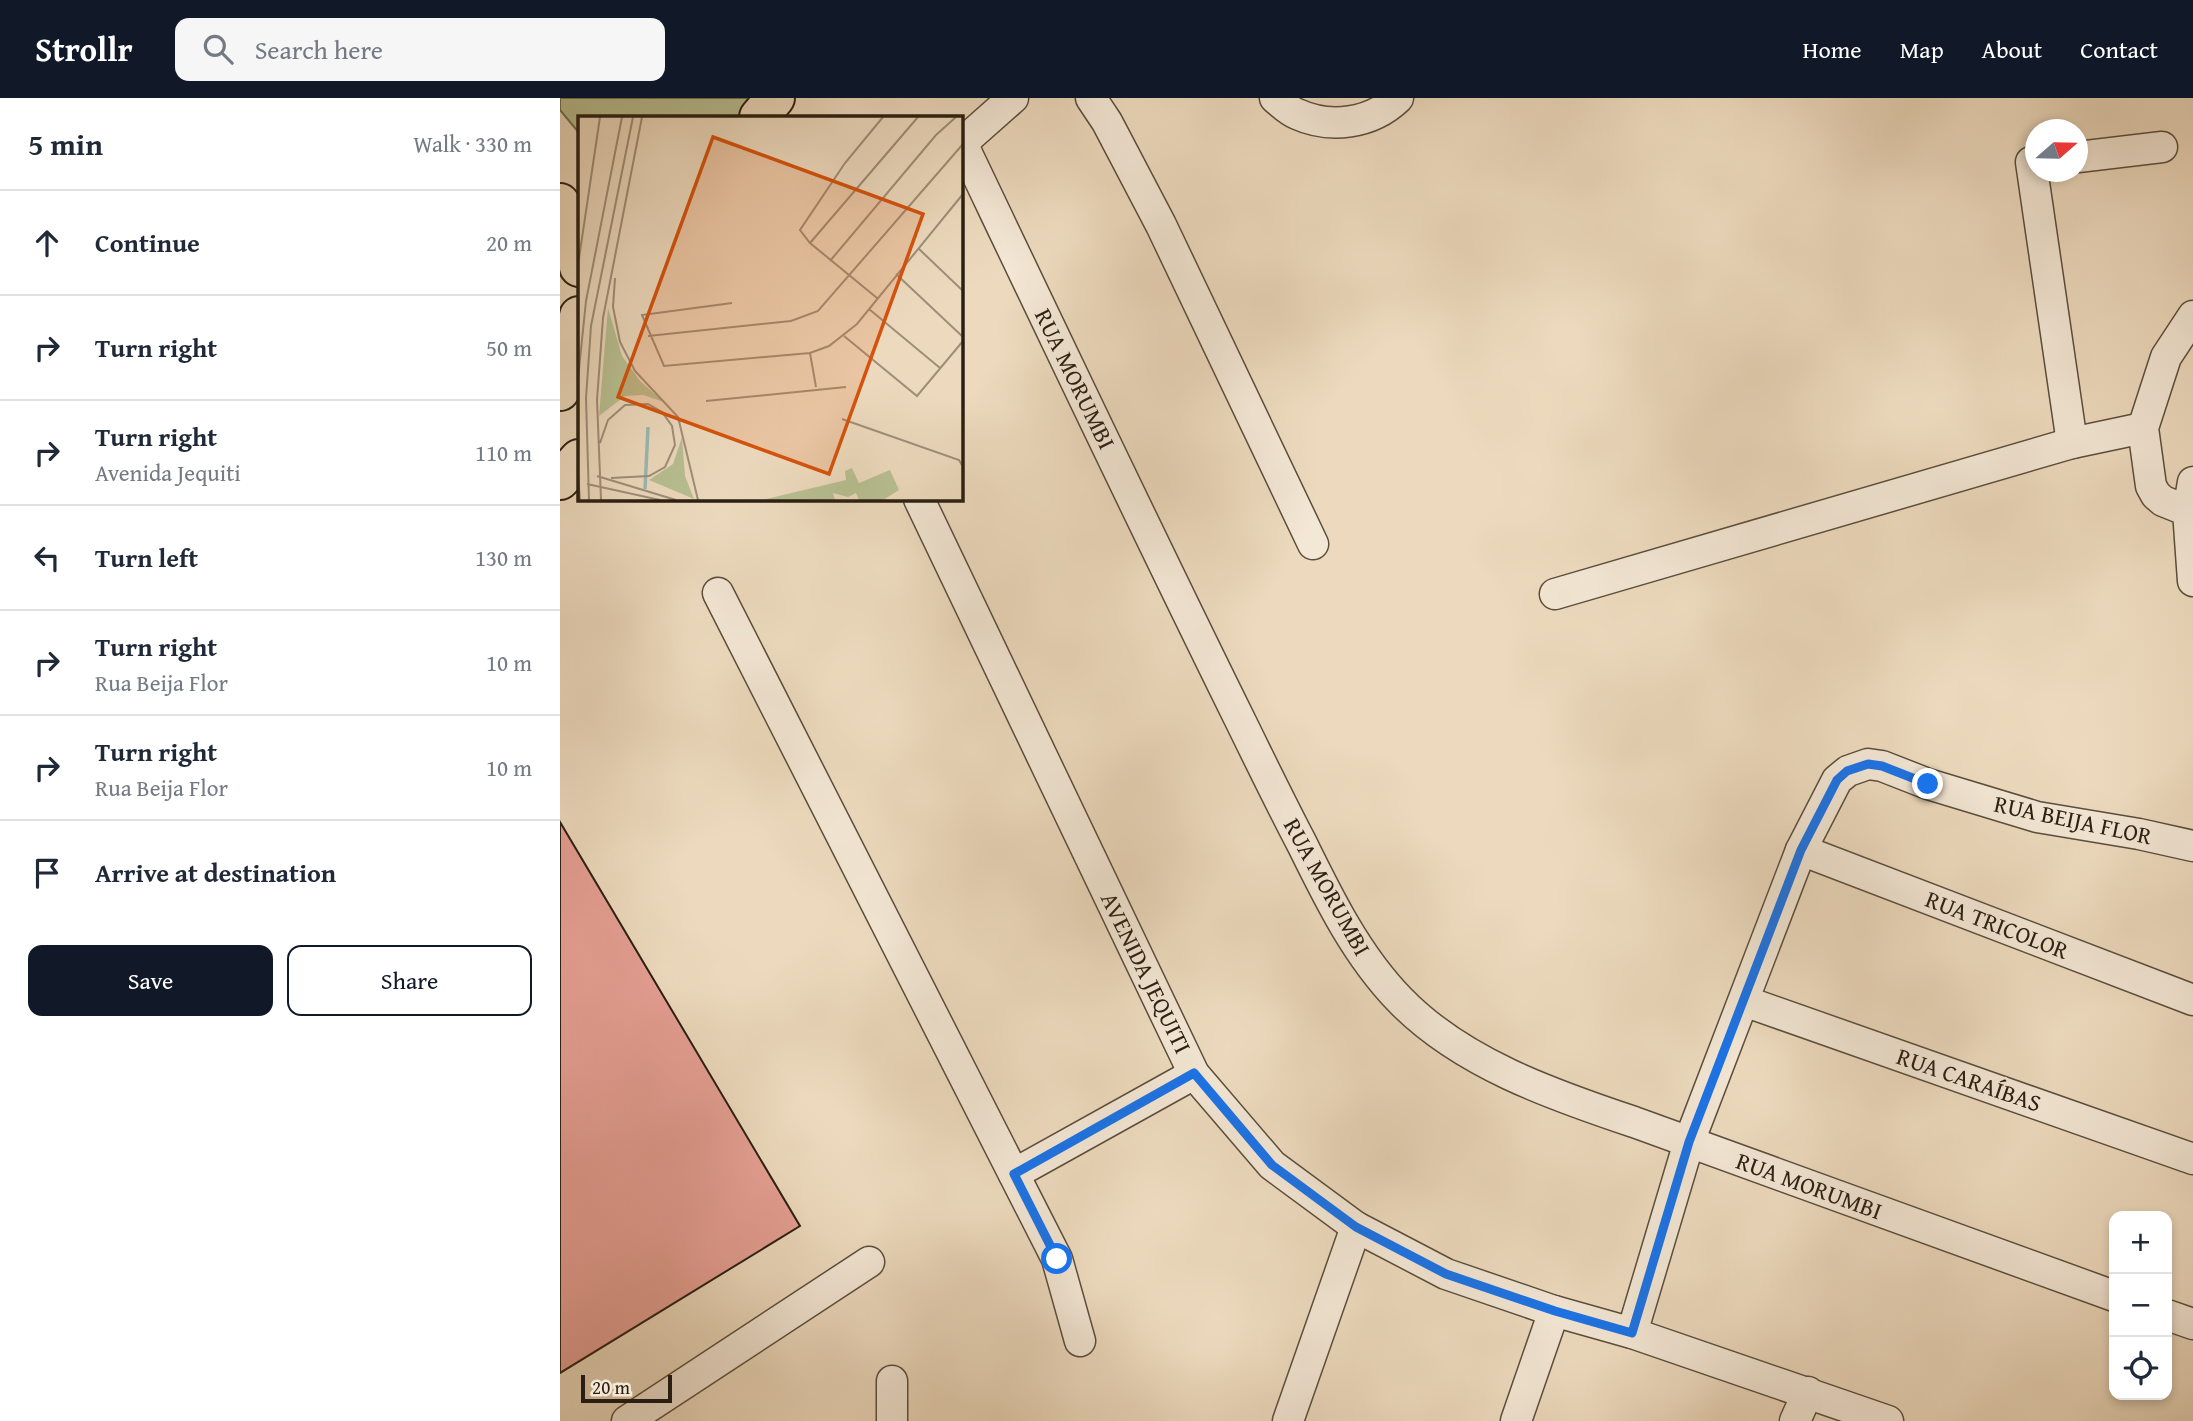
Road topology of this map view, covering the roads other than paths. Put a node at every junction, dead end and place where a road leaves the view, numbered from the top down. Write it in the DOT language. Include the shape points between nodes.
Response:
graph roads {
  1 [pos="775,98"];
  2 [pos="1013,98"];
  3 [pos="1091,98"];
  4 [pos="1275,98"];
  5 [pos="1398,98"];
  6 [pos="760,116"];
  7 [pos="962,142"];
  8 [pos="962,145"];
  9 [pos="2162,147"];
  10 [pos="2088,156"];
  11 [pos="2034,182"];
  12 [pos="560,203"];
  13 [pos="578,262"];
  14 [pos="2193,316"];
  15 [pos="578,322"];
  16 [pos="560,391"];
  17 [pos="2143,428"];
  18 [pos="2072,443"];
  19 [pos="578,460"];
  20 [pos="560,480"];
  21 [pos="2193,482"];
  22 [pos="919,500"];
  23 [pos="2188,511"];
  24 [pos="1312,544"];
  25 [pos="2193,581"];
  26 [pos="718,593"];
  27 [pos="1555,594"];
  28 [pos="2193,846"];
  29 [pos="1801,850"];
  30 [pos="2193,1000"];
  31 [pos="1744,1001"];
  32 [pos="1194,1073"];
  33 [pos="1689,1142"];
  34 [pos="2193,1159"];
  35 [pos="1014,1174"];
  36 [pos="1356,1227"];
  37 [pos="869,1262"];
  38 [pos="2109,1294"];
  39 [pos="1555,1311"];
  40 [pos="2172,1317"];
  41 [pos="2193,1324"];
  42 [pos="1632,1333"];
  43 [pos="1080,1341"];
  44 [pos="892,1381"];
  45 [pos="1808,1392"];
  46 [pos="627,1421"];
  47 [pos="892,1421"];
  48 [pos="1288,1421"];
  49 [pos="1516,1421"];
  50 [pos="1795,1421"];
  51 [pos="1888,1421"];
  1 -- 6 [label="main road"];
  2 -- 7 [label="street"];
  3 -- 24 [label="street" via="1161,225"];
  4 -- 5 [label="street" via="1295,114 1323,123 1372,116"];
  8 -- 33 [label="street, RUA MORUMBI" via="1331,904 1370,965 1402,1002 1489,1064 1557,1097"];
  9 -- 10 [label="street"];
  11 -- 18 [label="street"];
  12 -- 13 [label="main road"];
  14 -- 17 [label="street" via="2166,357"];
  15 -- 16 [label="main road" via="570,372"];
  17 -- 18 [label="street"];
  17 -- 23 [label="street" via="2151,486 2163,501"];
  18 -- 27 [label="street"];
  19 -- 20 [label="main road"];
  21 -- 23 [label="street"];
  22 -- 32 [label="street, AVENIDA JEQUITI"];
  23 -- 25 [label="street"];
  26 -- 35 [label="street"];
  28 -- 29 [label="street, RUA BEIJA FLOR" via="2037,817 1868,764 1837,780"];
  29 -- 30 [label="street, RUA TRICOLOR"];
  29 -- 31 [label="street"];
  31 -- 33 [label="street"];
  31 -- 34 [label="street, RUA CARAÍBAS"];
  32 -- 35 [label="street"];
  32 -- 36 [label="street, AVENIDA JEQUITI" via="1272,1165"];
  33 -- 38 [label="street, RUA MORUMBI"];
  33 -- 42 [label="street"];
  35 -- 43 [label="street" via="1057,1259"];
  36 -- 39 [label="street, AVENIDA JEQUITI" via="1446,1274"];
  36 -- 48 [label="street"];
  37 -- 46 [label="street"];
  39 -- 42 [label="street, AVENIDA JEQUITI"];
  39 -- 49 [label="street"];
  40 -- 41 [label="street"];
  42 -- 45 [label="street, AVENIDA JEQUITI"];
  44 -- 47 [label="street"];
  45 -- 50 [label="street"];
  45 -- 51 [label="street, AVENIDA JEQUITI"];
}
